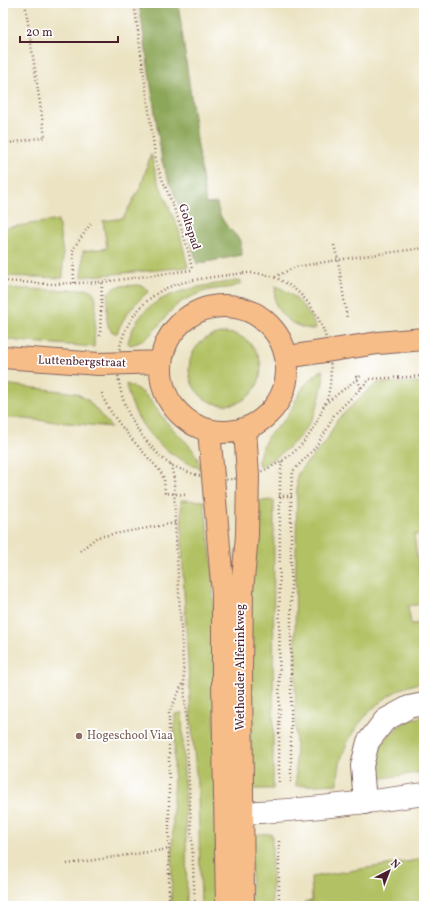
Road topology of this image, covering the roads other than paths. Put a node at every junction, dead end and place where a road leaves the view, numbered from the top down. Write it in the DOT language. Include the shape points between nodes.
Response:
graph roads {
  1 [pos="424,338"];
  2 [pos="3,357"];
  3 [pos="287,357"];
  4 [pos="161,362"];
  5 [pos="245,429"];
  6 [pos="209,430"];
  7 [pos="424,704"];
  8 [pos="424,794"];
  9 [pos="365,803"];
  10 [pos="242,813"];
  11 [pos="227,906"];
  12 [pos="243,906"];
  1 -- 3 [label="main road"];
  2 -- 4 [label="main road, Luttenbergstraat" via="109,364"];
  3 -- 4 [label="main road" via="281,340 271,325 257,314 240,307 222,305 204,308 188,316 174,328 165,344"];
  3 -- 5 [label="main road" via="288,375 283,393 274,409 261,421"];
  4 -- 6 [label="main road" via="167,398 192,424"];
  5 -- 6 [label="main road" via="226,433"];
  5 -- 10 [label="main road, Wethouder Alferinkweg" via="248,486 242,591"];
  6 -- 11 [label="main road, Wethouder Alferinkweg" via="223,594"];
  7 -- 9 [label="lane" via="409,707 385,720 368,742 362,766"];
  8 -- 9 [label="lane"];
  9 -- 10 [label="lane"];
  10 -- 12 [label="main road, Wethouder Alferinkweg"];
}
